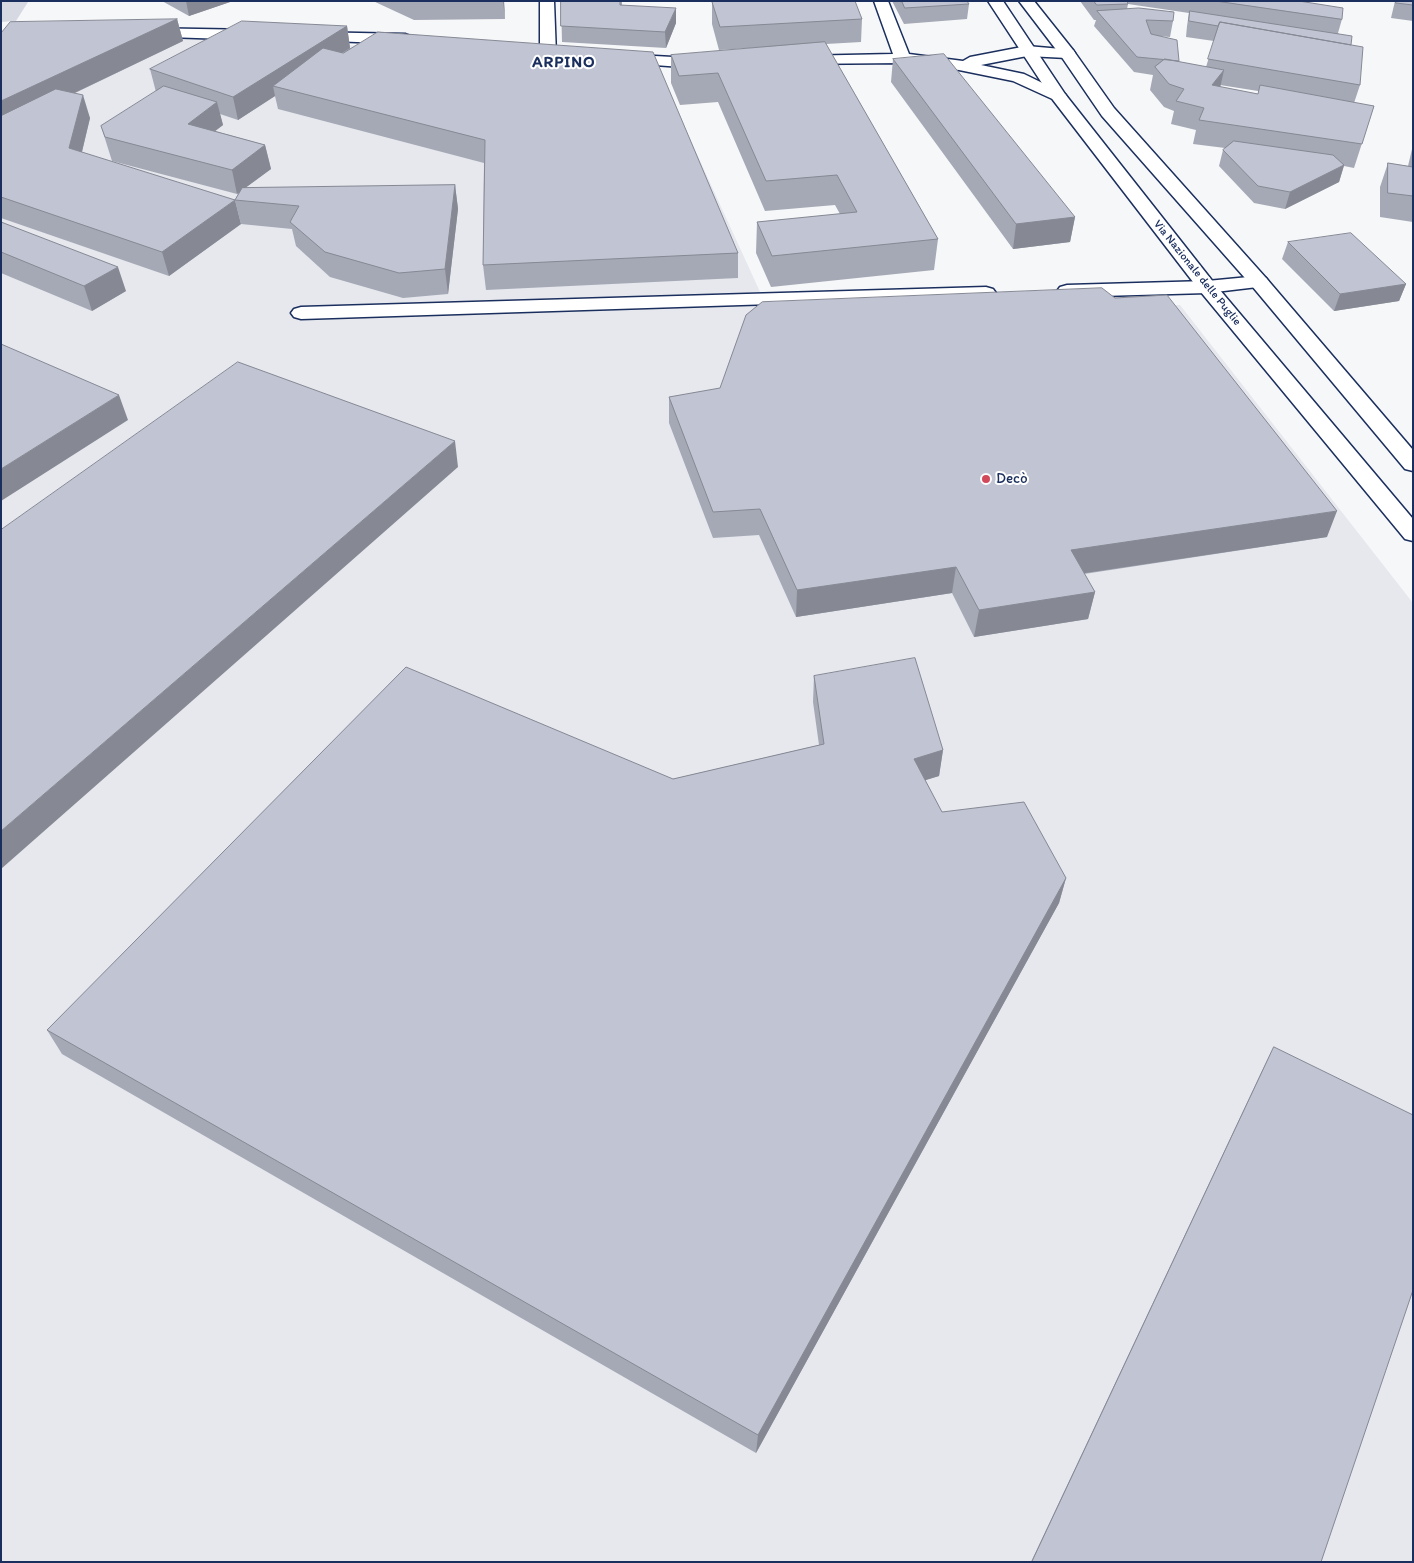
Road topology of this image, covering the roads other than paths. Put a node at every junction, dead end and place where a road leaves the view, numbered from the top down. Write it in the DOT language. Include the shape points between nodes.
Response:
graph roads {
  1 [pos="547,1"];
  2 [pos="881,1"];
  3 [pos="995,1"];
  4 [pos="1026,1"];
  5 [pos="131,33"];
  6 [pos="269,36"];
  7 [pos="299,37"];
  8 [pos="416,40"];
  9 [pos="1027,51"];
  10 [pos="529,53"];
  11 [pos="548,55"];
  12 [pos="568,56"];
  13 [pos="607,58"];
  14 [pos="903,58"];
  15 [pos="1072,61"];
  16 [pos="784,62"];
  17 [pos="725,64"];
  18 [pos="959,65"];
  19 [pos="1045,76"];
  20 [pos="1018,77"];
  21 [pos="1059,97"];
  22 [pos="1259,282"];
  23 [pos="1208,287"];
  24 [pos="1048,291"];
  25 [pos="1008,293"];
  26 [pos="301,313"];
  27 [pos="1413,464"];
  28 [pos="1413,534"];
  1 -- 11 [label="street"];
  2 -- 14 [label="street"];
  3 -- 9 [label="street, Via Nazionale delle Puglie"];
  4 -- 15 [label="street"];
  5 -- 6 [label="street"];
  7 -- 8 [label="street"];
  9 -- 15 [label="street"];
  9 -- 18 [label="street"];
  9 -- 19 [label="street, Via Nazionale delle Puglie"];
  10 -- 11 [label="street"];
  11 -- 12 [label="street"];
  13 -- 17 [label="street"];
  14 -- 16 [label="street"];
  14 -- 18 [label="street"];
  15 -- 19 [label="street"];
  15 -- 22 [label="street" via="1108,112"];
  18 -- 20 [label="street"];
  19 -- 20 [label="street"];
  19 -- 21 [label="street, Via Nazionale delle Puglie"];
  20 -- 21 [label="street"];
  21 -- 23 [label="street, Via Nazionale delle Puglie"];
  22 -- 23 [label="street"];
  22 -- 27 [label="street"];
  23 -- 24 [label="street"];
  23 -- 28 [label="street, Via Nazionale delle Puglie"];
  25 -- 26 [label="street"];
}
